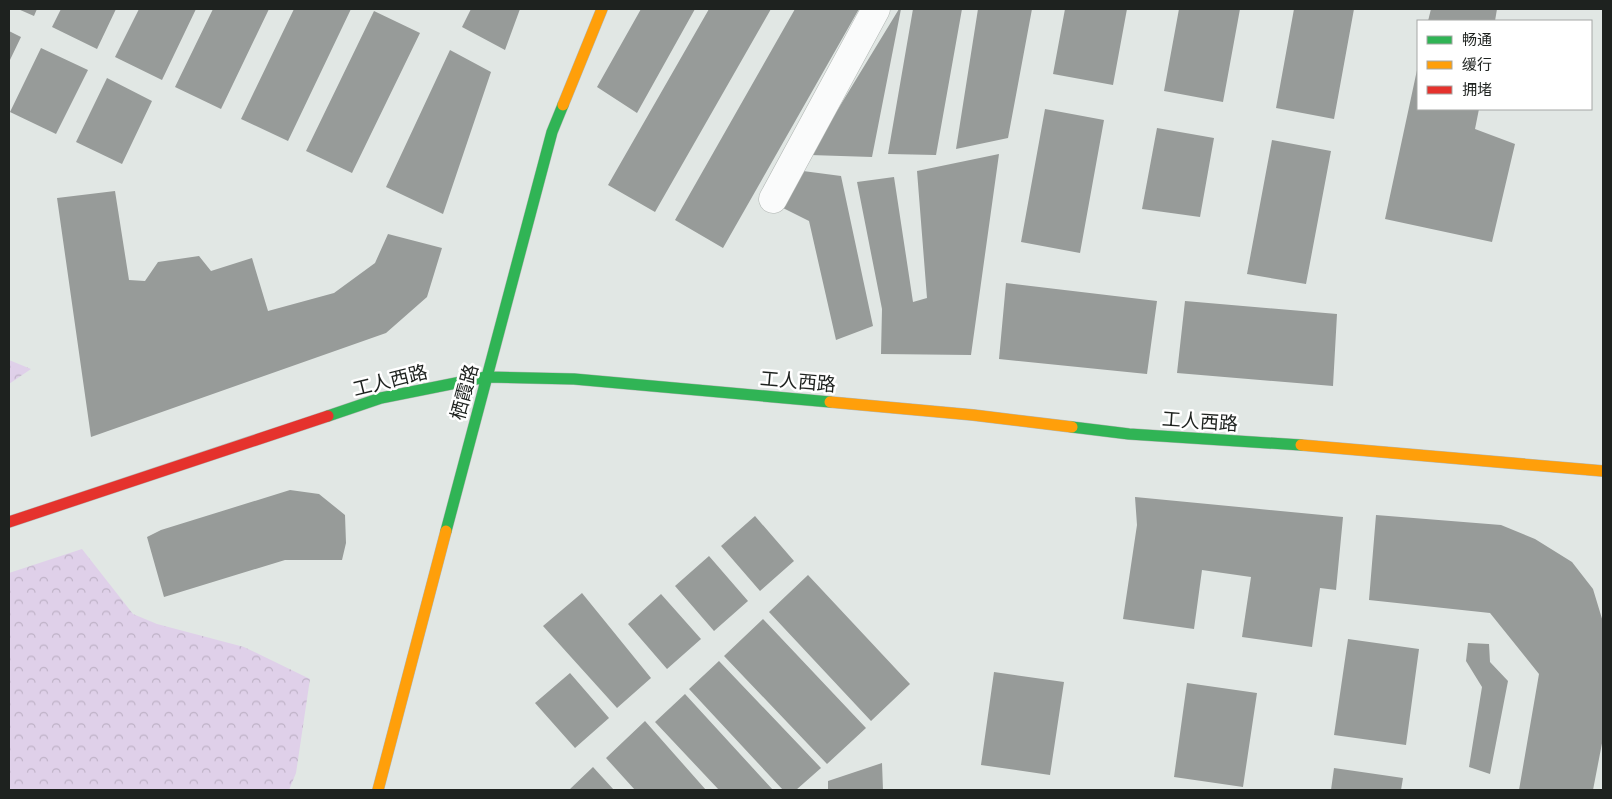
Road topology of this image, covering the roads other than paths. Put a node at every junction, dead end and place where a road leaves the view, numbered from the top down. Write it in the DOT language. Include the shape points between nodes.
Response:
graph roads {
  1 [pos="602,9"];
  2 [pos="876,9"];
  3 [pos="774,199"];
  4 [pos="486,377"];
  5 [pos="1603,471"];
  6 [pos="9,522"];
  7 [pos="378,790"];
  1 -- 4 [label="main road, 栖霞路" via="552,132"];
  2 -- 3 [label="street"];
  4 -- 5 [label="main road, 工人西路" via="574,379 973,415 1129,434 1337,447"];
  4 -- 6 [label="main road, 工人西路" via="381,398"];
  4 -- 7 [label="main road, 栖霞路"];
}
